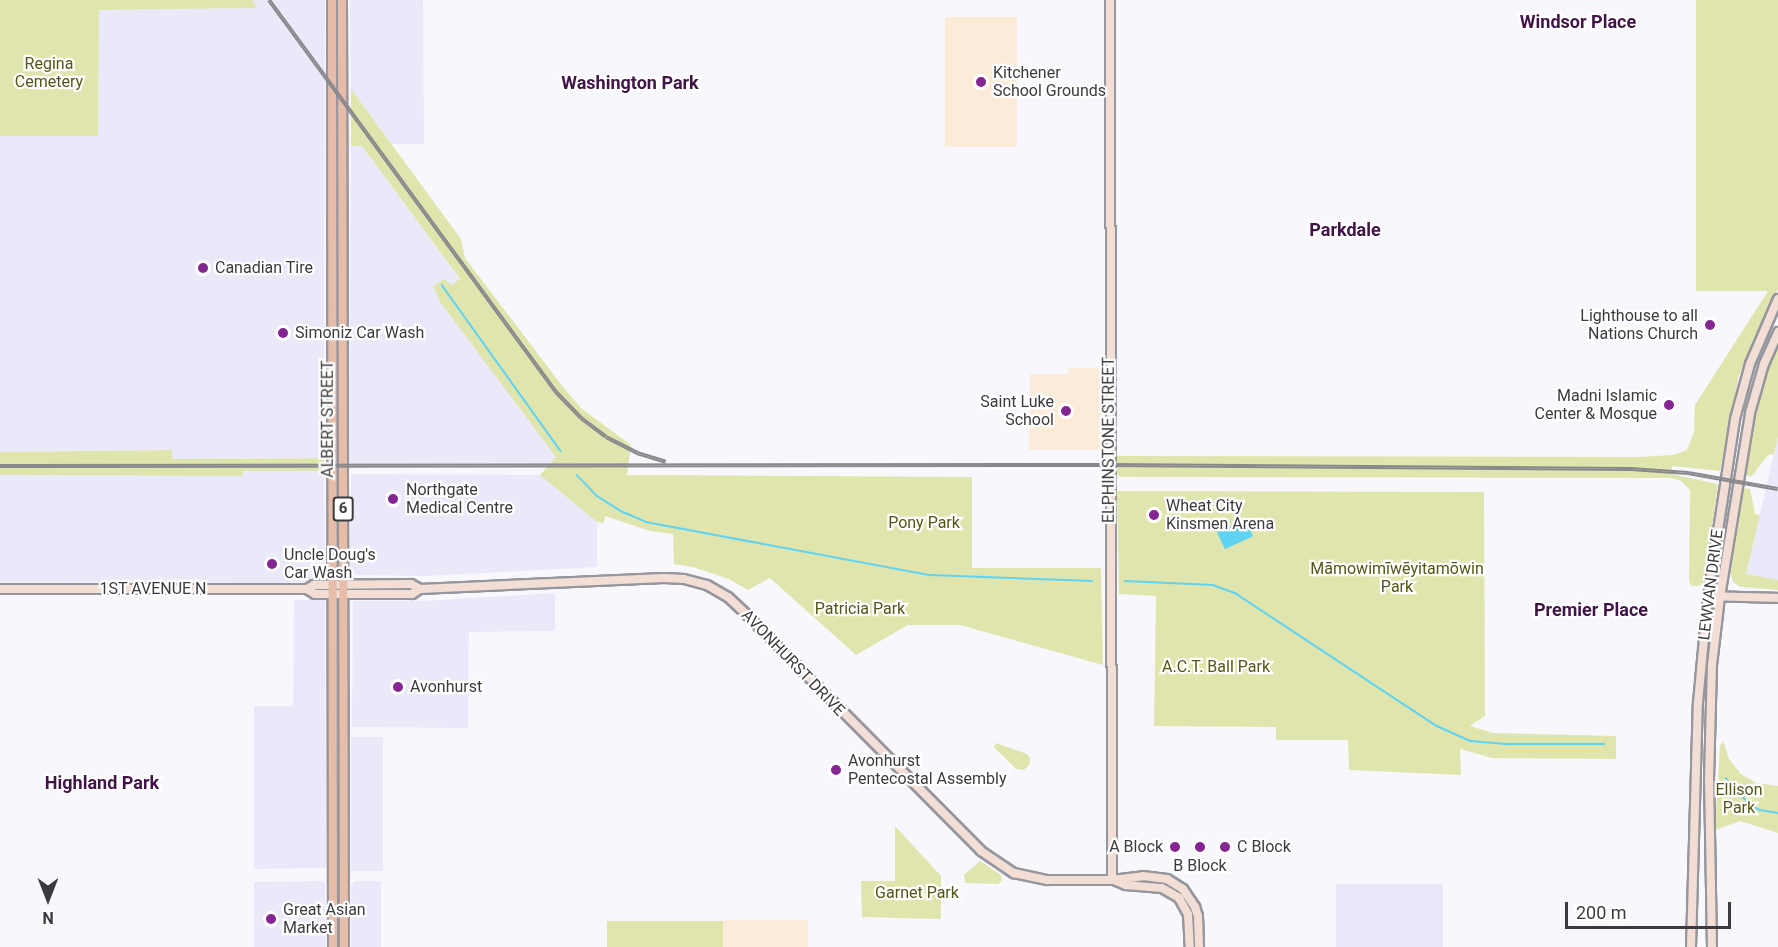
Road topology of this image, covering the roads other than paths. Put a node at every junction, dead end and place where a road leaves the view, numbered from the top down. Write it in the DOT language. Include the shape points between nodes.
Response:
graph roads {
  1 [pos="332,0"];
  2 [pos="342,0"];
  3 [pos="1110,0"];
  4 [pos="1778,299"];
  5 [pos="1778,332"];
  6 [pos="0,589"];
  7 [pos="332,589"];
  8 [pos="343,590"];
  9 [pos="1708,596"];
  10 [pos="1720,597"];
  11 [pos="1778,598"];
  12 [pos="1112,880"];
  13 [pos="333,947"];
  14 [pos="344,947"];
  15 [pos="1190,947"];
  16 [pos="1199,947"];
  17 [pos="1691,947"];
  18 [pos="1712,947"];
  1 -- 7 [label="main road, ALBERT STREET / 6"];
  2 -- 8 [label="main road, ALBERT STREET / 6"];
  3 -- 12 [label="street, ELPHINSTONE STREET"];
  4 -- 9 [label="street, LEWVAN DRIVE" via="1750,364 1735,419"];
  5 -- 10 [label="street, LEWVAN DRIVE" via="1750,413"];
  6 -- 7 [label="street, 1ST AVENUE N" via="307,589 314,585"];
  7 -- 8 [label="street, AVONHURST DRIVE"];
  7 -- 13 [label="main road, ALBERT STREET / 6"];
  8 -- 12 [label="street, AVONHURST DRIVE" via="412,594 420,589 661,578 707,585 747,615 981,851 1014,873 1047,880"];
  8 -- 14 [label="main road, ALBERT STREET / 6"];
  9 -- 10 [label="street"];
  9 -- 17 [label="street, LEWVAN DRIVE" via="1698,703"];
  10 -- 11 [label="street"];
  10 -- 18 [label="street, LEWVAN DRIVE" via="1711,678"];
  12 -- 15 [label="street, AVONHURST DRIVE" via="1162,888 1179,898 1188,914"];
  12 -- 16 [label="street, AVONHURST DRIVE" via="1128,876 1161,878 1183,889 1198,916"];
}
